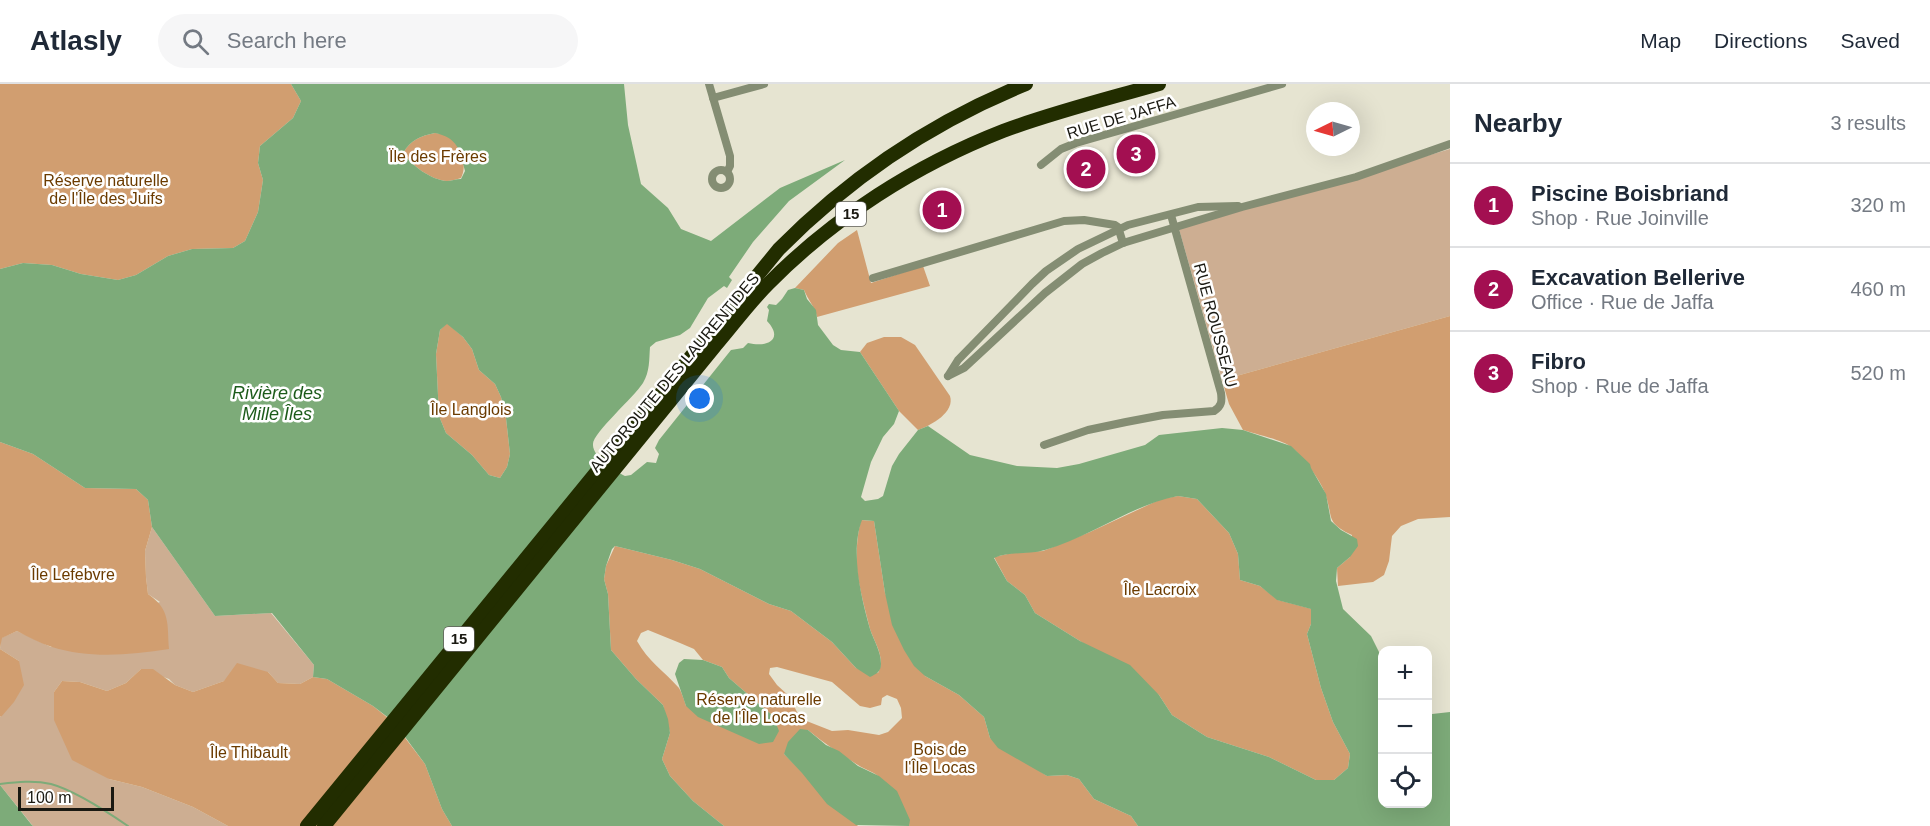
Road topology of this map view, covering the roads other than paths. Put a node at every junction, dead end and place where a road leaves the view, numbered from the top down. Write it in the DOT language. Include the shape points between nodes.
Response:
graph roads {
  1 [pos="709,84"];
  2 [pos="764,84"];
  3 [pos="1026,84"];
  4 [pos="1160,84"];
  5 [pos="1282,84"];
  6 [pos="714,98"];
  7 [pos="1450,144"];
  8 [pos="1041,165"];
  9 [pos="727,172"];
  10 [pos="1242,207"];
  11 [pos="1171,214"];
  12 [pos="1176,227"];
  13 [pos="1119,230"];
  14 [pos="1123,243"];
  15 [pos="873,278"];
  16 [pos="1032,284"];
  17 [pos="1045,293"];
  18 [pos="1044,445"];
  19 [pos="617,456"];
  20 [pos="307,826"];
  21 [pos="324,826"];
  1 -- 6 [label="street"];
  2 -- 6 [label="street"];
  3 -- 19 [label="highway, AUTOROUTE DES LAURENTIDES / 15" via="928,131 872,167 819,210 763,267"];
  4 -- 19 [label="highway, AUTOROUTE DES LAURENTIDES / 15" via="996,134 926,166 859,208 760,292"];
  5 -- 8 [label="street, RUE DE JAFFA" via="1076,142"];
  6 -- 9 [label="street" via="730,156"];
  7 -- 10 [label="street" via="1356,177"];
  10 -- 11 [label="street" via="1198,207"];
  10 -- 12 [label="street"];
  11 -- 12 [label="street, RUE ROUSSEAU"];
  11 -- 13 [label="street"];
  12 -- 14 [label="street"];
  12 -- 18 [label="street, RUE ROUSSEAU" via="1221,393 1219,408 1088,430"];
  13 -- 14 [label="street"];
  13 -- 15 [label="street" via="1115,225 1064,221"];
  13 -- 16 [label="street" via="1078,249"];
  14 -- 17 [label="street" via="1082,264"];
  16 -- 17 [label="street"];
  16 -- 17 [label="street" via="958,360 948,376 964,368"];
  19 -- 20 [label="highway, AUTOROUTE DES LAURENTIDES / 15"];
  19 -- 21 [label="highway, AUTOROUTE DES LAURENTIDES / 15"];
}
